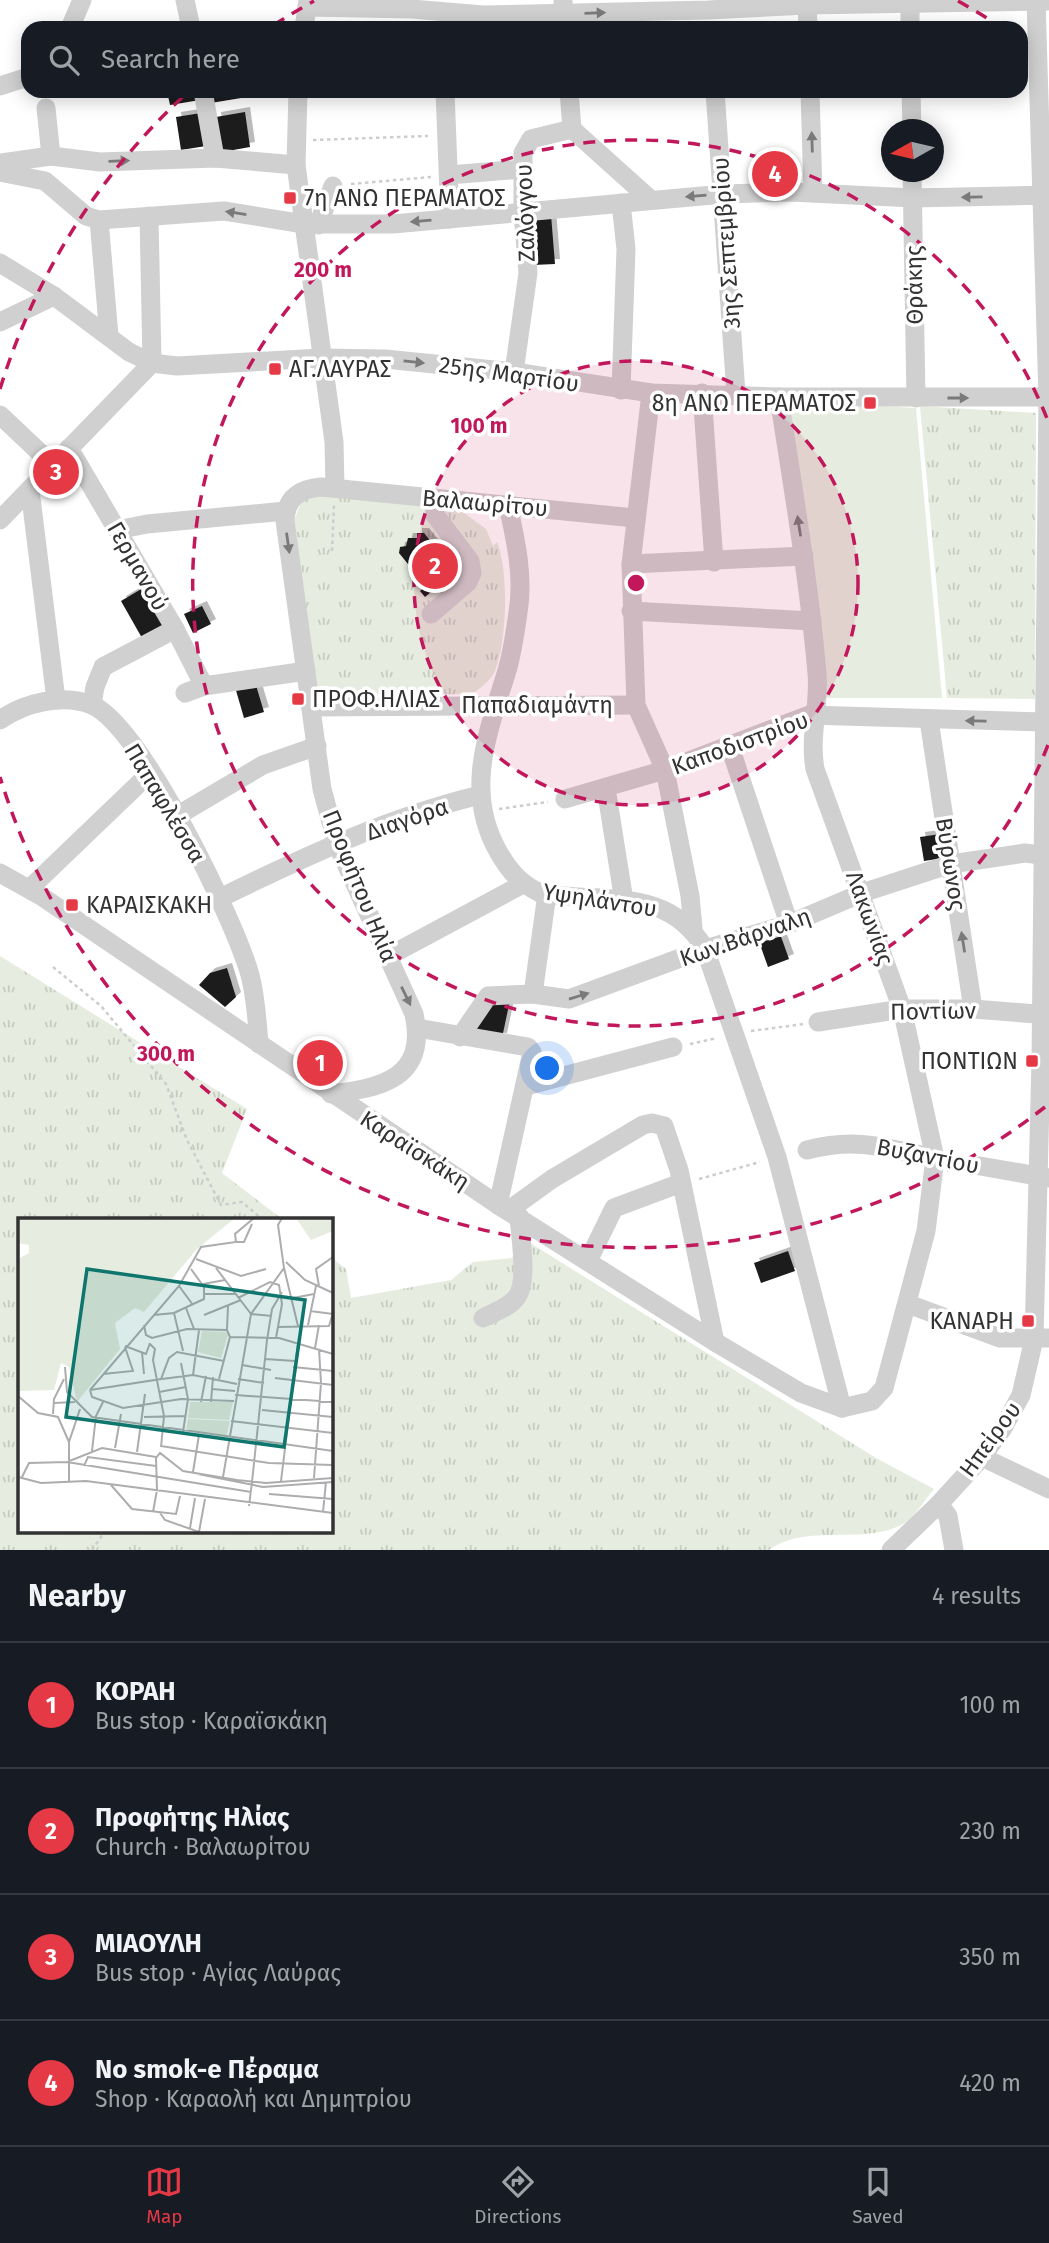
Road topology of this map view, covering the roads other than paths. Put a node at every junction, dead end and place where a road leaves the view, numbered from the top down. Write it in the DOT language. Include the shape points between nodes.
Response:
graph roads {
  1 [pos="82,0"];
  2 [pos="185,0"];
  3 [pos="1040,1"];
  4 [pos="807,2"];
  5 [pos="307,3"];
  6 [pos="910,3"];
  7 [pos="482,8"];
  8 [pos="708,13"];
  9 [pos="564,14"];
  10 [pos="441,20"];
  11 [pos="73,21"];
  12 [pos="185,21"];
  13 [pos="305,21"];
  14 [pos="808,21"];
  15 [pos="910,21"];
  16 [pos="21,79"];
  17 [pos="1,84"];
  18 [pos="204,98"];
  19 [pos="298,98"];
  20 [pos="445,98"];
  21 [pos="570,98"];
  22 [pos="716,98"];
  23 [pos="810,98"];
  24 [pos="911,98"];
  25 [pos="46,108"];
  26 [pos="912,119"];
  27 [pos="572,129"];
  28 [pos="51,156"];
  29 [pos="215,158"];
  30 [pos="0,163"];
  31 [pos="296,165"];
  32 [pos="523,169"];
  33 [pos="0,172"];
  34 [pos="449,175"];
  35 [pos="912,182"];
  36 [pos="334,186"];
  37 [pos="724,194"];
  38 [pos="813,194"];
  39 [pos="1045,195"];
  40 [pos="913,198"];
  41 [pos="651,200"];
  42 [pos="621,202"];
  43 [pos="523,213"];
  44 [pos="149,216"];
  45 [pos="99,219"];
  46 [pos="450,219"];
  47 [pos="311,224"];
  48 [pos="0,263"];
  49 [pos="54,296"];
  50 [pos="0,323"];
  51 [pos="109,336"];
  52 [pos="321,358"];
  53 [pos="152,363"];
  54 [pos="514,372"];
  55 [pos="621,390"];
  56 [pos="651,393"];
  57 [pos="702,393"];
  58 [pos="736,394"];
  59 [pos="779,397"];
  60 [pos="1049,397"];
  61 [pos="916,398"];
  62 [pos="0,415"];
  63 [pos="69,448"];
  64 [pos="54,466"];
  65 [pos="335,488"];
  66 [pos="30,490"];
  67 [pos="433,500"];
  68 [pos="508,505"];
  69 [pos="286,511"];
  70 [pos="635,518"];
  71 [pos="0,520"];
  72 [pos="117,530"];
  73 [pos="804,556"];
  74 [pos="714,562"];
  75 [pos="631,564"];
  76 [pos="1047,608"];
  77 [pos="631,611"];
  78 [pos="431,614"];
  79 [pos="812,621"];
  80 [pos="175,629"];
  81 [pos="306,671"];
  82 [pos="204,686"];
  83 [pos="185,693"];
  84 [pos="56,700"];
  85 [pos="495,704"];
  86 [pos="92,705"];
  87 [pos="636,705"];
  88 [pos="312,707"];
  89 [pos="815,715"];
  90 [pos="0,720"];
  91 [pos="929,720"];
  92 [pos="1045,722"];
  93 [pos="729,744"];
  94 [pos="317,746"];
  95 [pos="665,770"];
  96 [pos="150,772"];
  97 [pos="606,788"];
  98 [pos="565,799"];
  99 [pos="481,803"];
  100 [pos="175,817"];
  101 [pos="337,844"];
  102 [pos="1046,850"];
  103 [pos="951,864"];
  104 [pos="0,873"];
  105 [pos="523,884"];
  106 [pos="29,889"];
  107 [pos="862,893"];
  108 [pos="547,894"];
  109 [pos="220,898"];
  110 [pos="624,901"];
  111 [pos="789,924"];
  112 [pos="693,928"];
  113 [pos="705,950"];
  114 [pos="387,957"];
  115 [pos="533,994"];
  116 [pos="902,1009"];
  117 [pos="973,1009"];
  118 [pos="1045,1015"];
  119 [pos="818,1022"];
  120 [pos="417,1028"];
  121 [pos="460,1037"];
  122 [pos="259,1044"];
  123 [pos="673,1047"];
  124 [pos="526,1086"];
  125 [pos="331,1094"];
  126 [pos="807,1150"];
  127 [pos="935,1158"];
  128 [pos="980,1167"];
  129 [pos="1044,1178"];
  130 [pos="681,1184"];
  131 [pos="509,1210"];
  132 [pos="588,1262"];
  133 [pos="908,1304"];
  134 [pos="483,1318"];
  135 [pos="1041,1338"];
  136 [pos="715,1342"];
  137 [pos="842,1408"];
  138 [pos="982,1457"];
  139 [pos="1049,1489"];
  140 [pos="939,1504"];
  141 [pos="891,1550"];
  142 [pos="954,1550"];
  1 -- 11 [label="street"];
  2 -- 12 [label="street"];
  3 -- 6 [label="street"];
  3 -- 39 [label="street, Ηπείρου"];
  4 -- 6 [label="street"];
  4 -- 8 [label="street"];
  4 -- 14 [label="street"];
  5 -- 10 [label="street" via="412,9"];
  5 -- 13 [label="street"];
  6 -- 15 [label="street"];
  7 -- 9 [label="street"];
  7 -- 10 [label="street"];
  9 -- 8 [label="street, one-way"];
  16 -- 17 [label="street"];
  18 -- 29 [label="street"];
  19 -- 31 [label="street"];
  20 -- 34 [label="street"];
  21 -- 27 [label="street"];
  22 -- 37 [label="street, 3ης Σεπτεμβρίου"];
  38 -- 23 [label="street, one-way"];
  24 -- 26 [label="street"];
  25 -- 28 [label="street"];
  27 -- 32 [label="street, Ζαλόγγου" via="531,139 523,153"];
  27 -- 41 [label="street"];
  28 -- 29 [label="street, one-way" via="100,162"];
  28 -- 30 [label="street"];
  29 -- 31 [label="street"];
  31 -- 47 [label="street"];
  32 -- 34 [label="street"];
  32 -- 43 [label="street, Ζαλόγγου"];
  33 -- 45 [label="street" via="45,181 86,216"];
  34 -- 46 [label="street"];
  35 -- 40 [label="street, Θράκης"];
  36 -- 47 [label="street"];
  37 -- 38 [label="street"];
  37 -- 41 [label="street, one-way"];
  37 -- 58 [label="street, 3ης Σεπτεμβρίου"];
  38 -- 40 [label="street"];
  39 -- 40 [label="street, one-way"];
  39 -- 60 [label="street, Ηπείρου"];
  40 -- 61 [label="street, Θράκης"];
  41 -- 42 [label="street"];
  42 -- 43 [label="street"];
  42 -- 55 [label="street" via="626,249"];
  43 -- 46 [label="street"];
  43 -- 54 [label="street, Ζαλόγγου" via="528,273"];
  44 -- 45 [label="street"];
  47 -- 44 [label="street, one-way" via="224,211"];
  44 -- 53 [label="street"];
  45 -- 51 [label="street"];
  46 -- 47 [label="street, one-way"];
  47 -- 52 [label="street"];
  48 -- 49 [label="street, 25ης Μαρτίου"];
  49 -- 50 [label="street"];
  49 -- 51 [label="street, 25ης Μαρτίου"];
  51 -- 53 [label="street, 25ης Μαρτίου"];
  52 -- 53 [label="street, 25ης Μαρτίου" via="177,366"];
  52 -- 54 [label="street, 25ης Μαρτίου, one-way" via="385,359"];
  52 -- 65 [label="street" via="334,442"];
  53 -- 63 [label="street"];
  54 -- 55 [label="street, 25ης Μαρτίου"];
  55 -- 56 [label="street, 25ης Μαρτίου"];
  56 -- 57 [label="street, 25ης Μαρτίου"];
  56 -- 70 [label="street"];
  57 -- 58 [label="street, 25ης Μαρτίου"];
  57 -- 74 [label="street"];
  58 -- 59 [label="street, 25ης Μαρτίου"];
  59 -- 61 [label="street, 25ης Μαρτίου"];
  73 -- 59 [label="street, Λακωνίας, one-way"];
  61 -- 60 [label="street, 25ης Μαρτίου, one-way"];
  60 -- 76 [label="street, Ηπείρου"];
  62 -- 64 [label="street"];
  63 -- 64 [label="street"];
  63 -- 72 [label="street, Γερμανού"];
  64 -- 66 [label="street"];
  65 -- 67 [label="street, Βαλαωρίτου"];
  65 -- 69 [label="street" via="301,492 293,496"];
  66 -- 71 [label="street"];
  66 -- 84 [label="street"];
  67 -- 68 [label="street, Βαλαωρίτου"];
  67 -- 78 [label="street" via="435,515 470,561 472,572 468,582"];
  68 -- 70 [label="street, Βαλαωρίτου"];
  68 -- 85 [label="street, Υψηλάντου" via="520,586 507,672"];
  69 -- 72 [label="street"];
  69 -- 81 [label="street, Προφήτου Ηλία, one-way"];
  70 -- 75 [label="street"];
  72 -- 80 [label="street, Γερμανού"];
  73 -- 74 [label="street"];
  73 -- 79 [label="street, Λακωνίας"];
  74 -- 75 [label="street"];
  75 -- 77 [label="street"];
  76 -- 92 [label="street, Ηπείρου"];
  77 -- 79 [label="street"];
  77 -- 87 [label="street"];
  79 -- 89 [label="street, Λακωνίας" via="819,697"];
  80 -- 82 [label="street, Γερμανού"];
  80 -- 86 [label="street" via="103,667"];
  81 -- 82 [label="street"];
  81 -- 88 [label="street, Προφήτου Ηλία"];
  82 -- 83 [label="street"];
  84 -- 86 [label="street"];
  84 -- 90 [label="street" via="29,705"];
  85 -- 87 [label="street, Παπαδιαμάντη"];
  85 -- 88 [label="street, Παπαδιαμάντη"];
  85 -- 99 [label="street, Υψηλάντου" via="482,750"];
  86 -- 96 [label="street, Παπαφλέσσα" via="120,729"];
  87 -- 95 [label="street"];
  88 -- 94 [label="street, Προφήτου Ηλία"];
  89 -- 91 [label="street, Καποδιστρίου"];
  89 -- 93 [label="street, Καποδιστρίου"];
  89 -- 107 [label="street, Λακωνίας" via="811,746 815,769"];
  92 -- 91 [label="street, Καποδιστρίου, one-way"];
  91 -- 103 [label="street, Βύρωνος"];
  92 -- 102 [label="street, Ηπείρου"];
  93 -- 95 [label="street, Καποδιστρίου"];
  93 -- 111 [label="street"];
  94 -- 100 [label="street" via="263,765"];
  94 -- 101 [label="street, Προφήτου Ηλία" via="322,789"];
  95 -- 97 [label="street, Καποδιστρίου"];
  95 -- 112 [label="street"];
  96 -- 100 [label="street, Παπαφλέσσα"];
  96 -- 106 [label="street"];
  97 -- 98 [label="street, Καποδιστρίου"];
  97 -- 110 [label="street"];
  99 -- 101 [label="street, Διαγόρα" via="442,804"];
  99 -- 105 [label="street, Υψηλάντου" via="489,837"];
  100 -- 109 [label="street, Παπαφλέσσα"];
  101 -- 109 [label="street, Διαγόρα"];
  101 -- 114 [label="street, Προφήτου Ηλία"];
  102 -- 103 [label="street, Κων.Βάρναλη"];
  102 -- 118 [label="street, Ηπείρου"];
  103 -- 107 [label="street, Κων.Βάρναλη"];
  117 -- 103 [label="street, Βύρωνος, one-way"];
  104 -- 106 [label="street, Καραϊσκάκη"];
  105 -- 108 [label="street, Υψηλάντου"];
  105 -- 114 [label="street"];
  106 -- 122 [label="street, Καραϊσκάκη"];
  107 -- 111 [label="street, Κων.Βάρναλη"];
  107 -- 116 [label="street, Λακωνίας"];
  108 -- 110 [label="street, Υψηλάντου"];
  108 -- 115 [label="street"];
  109 -- 122 [label="street, Παπαφλέσσα" via="250,974"];
  110 -- 112 [label="street, Υψηλάντου" via="661,907"];
  111 -- 113 [label="street, Κων.Βάρναλη"];
  112 -- 113 [label="street, Υψηλάντου"];
  115 -- 113 [label="street, Κων.Βάρναλη, one-way" via="569,999"];
  113 -- 137 [label="street, Υψηλάντου" via="777,1157"];
  114 -- 120 [label="street, Προφήτου Ηλία, one-way"];
  115 -- 121 [label="street, Κων.Βάρναλη" via="488,996"];
  116 -- 117 [label="street, Ποντίων"];
  116 -- 119 [label="street, Ποντίων"];
  116 -- 127 [label="street, Λακωνίας"];
  117 -- 118 [label="street, Ποντίων"];
  118 -- 129 [label="street, Ηπείρου"];
  120 -- 121 [label="street"];
  120 -- 125 [label="street" via="401,1074 370,1089"];
  121 -- 124 [label="street" via="528,1048 533,1057"];
  122 -- 125 [label="street, Καραϊσκάκη"];
  123 -- 124 [label="street"];
  124 -- 131 [label="street"];
  125 -- 131 [label="street, Καραϊσκάκη"];
  126 -- 127 [label="street, Βυζαντίου" via="859,1142"];
  127 -- 133 [label="street, Λακωνίας" via="933,1194"];
  128 -- 129 [label="street, Βυζαντίου"];
  129 -- 135 [label="street, Ηπείρου"];
  130 -- 131 [label="street" via="664,1126 652,1123 552,1179"];
  130 -- 132 [label="street" via="614,1208"];
  130 -- 136 [label="street"];
  131 -- 132 [label="street, Καραϊσκάκη"];
  131 -- 134 [label="street" via="523,1268 518,1296"];
  132 -- 136 [label="street, Καραϊσκάκη"];
  133 -- 135 [label="street" via="984,1334"];
  133 -- 137 [label="street, Λακωνίας" via="884,1388 872,1401"];
  135 -- 138 [label="street, Ηπείρου" via="1021,1395"];
  136 -- 137 [label="street, Καραϊσκάκη" via="801,1393"];
  138 -- 139 [label="street"];
  138 -- 140 [label="street, Ηπείρου"];
  140 -- 141 [label="street, Ηπείρου"];
  140 -- 142 [label="street" via="948,1516"];
}
